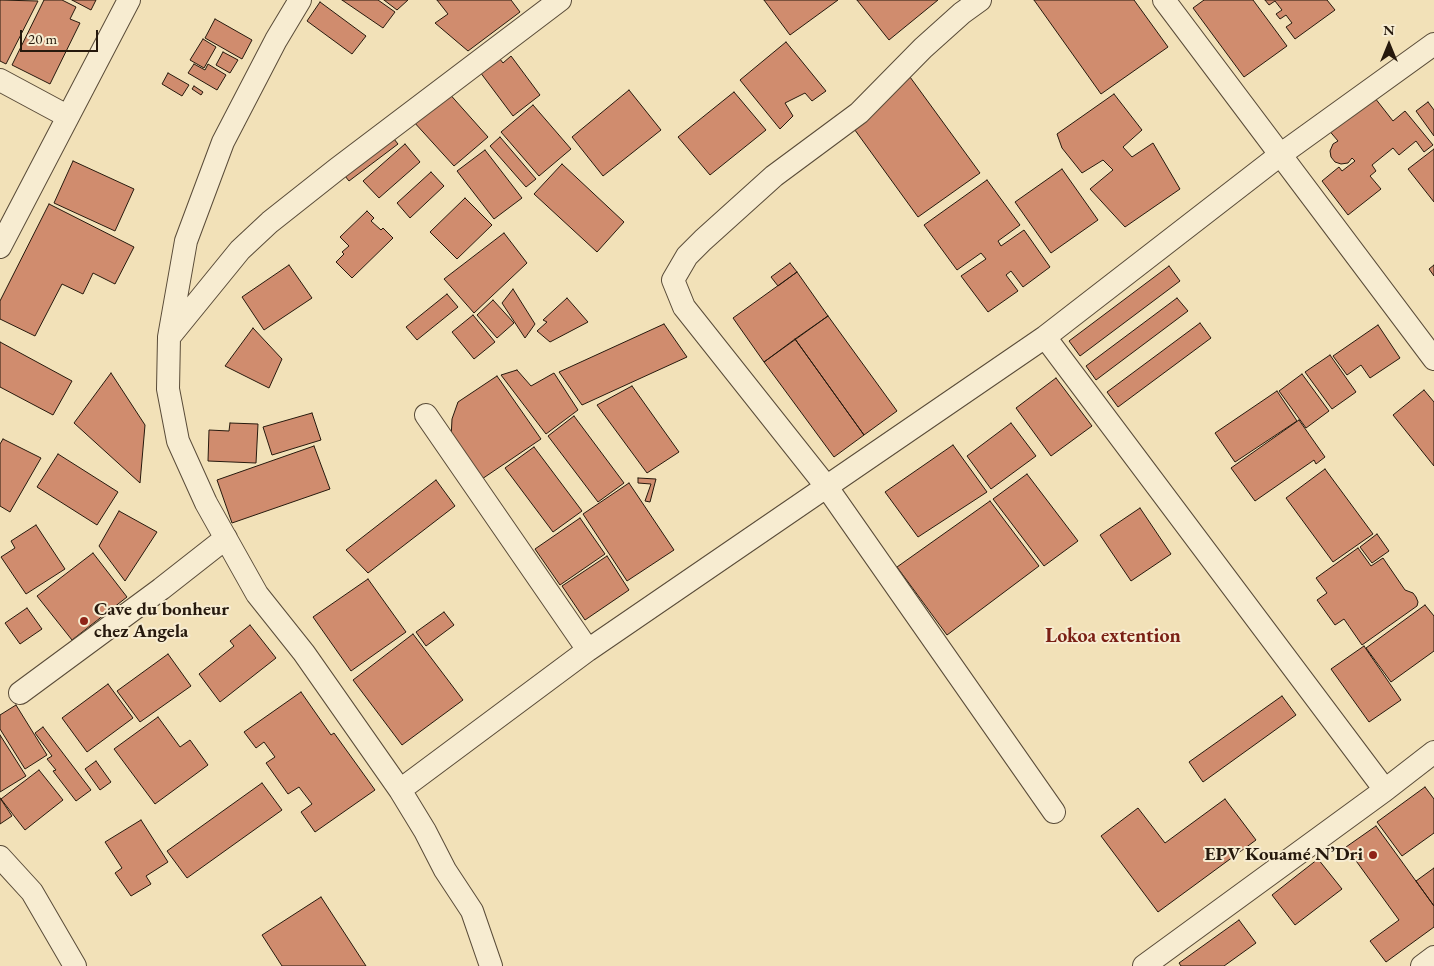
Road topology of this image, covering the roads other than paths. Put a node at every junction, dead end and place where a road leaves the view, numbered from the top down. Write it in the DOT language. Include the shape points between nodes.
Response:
graph roads {
  1 [pos="129,0"];
  2 [pos="300,0"];
  3 [pos="560,0"];
  4 [pos="980,0"];
  5 [pos="1164,0"];
  6 [pos="1434,44"];
  7 [pos="0,80"];
  8 [pos="67,116"];
  9 [pos="1280,155"];
  10 [pos="0,247"];
  11 [pos="1045,336"];
  12 [pos="169,337"];
  13 [pos="1434,359"];
  14 [pos="426,415"];
  15 [pos="826,486"];
  16 [pos="226,538"];
  17 [pos="588,650"];
  18 [pos="20,693"];
  19 [pos="1434,752"];
  20 [pos="400,790"];
  21 [pos="1385,790"];
  22 [pos="1054,812"];
  23 [pos="0,857"];
  24 [pos="1434,957"];
  25 [pos="1152,964"];
  26 [pos="75,966"];
  27 [pos="491,966"];
  28 [pos="1422,966"];
  1 -- 8 [label="street"];
  2 -- 12 [label="street" via="223,142 186,241"];
  3 -- 12 [label="street" via="270,222 240,250"];
  4 -- 15 [label="street" via="923,48 859,112 774,176 703,240 687,256 673,280 684,307"];
  5 -- 9 [label="street"];
  6 -- 9 [label="street"];
  7 -- 8 [label="street"];
  8 -- 10 [label="street"];
  9 -- 11 [label="street"];
  9 -- 13 [label="street"];
  11 -- 15 [label="street"];
  11 -- 21 [label="street"];
  12 -- 16 [label="street" via="168,389 178,441"];
  14 -- 17 [label="street"];
  15 -- 17 [label="street"];
  15 -- 22 [label="street"];
  16 -- 18 [label="street"];
  16 -- 20 [label="street" via="257,594 304,653"];
  17 -- 20 [label="street"];
  19 -- 21 [label="street"];
  20 -- 27 [label="street" via="472,911"];
  21 -- 25 [label="street"];
  23 -- 26 [label="street" via="32,892"];
  24 -- 28 [label="street"];
}
